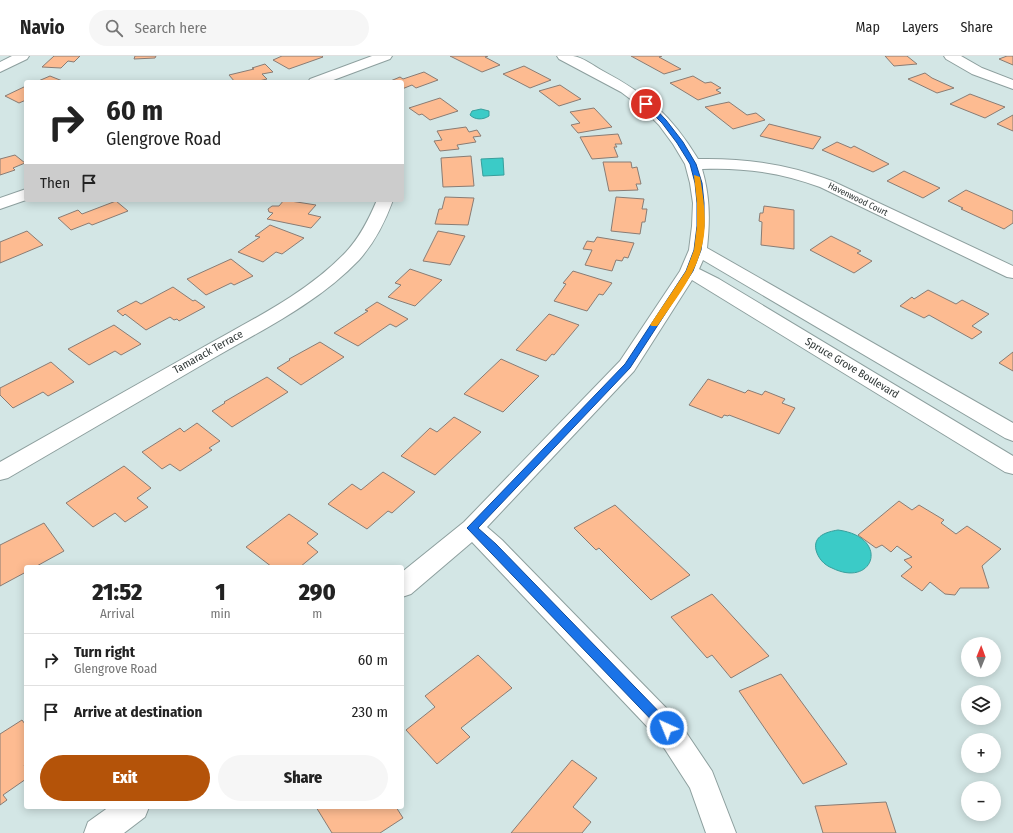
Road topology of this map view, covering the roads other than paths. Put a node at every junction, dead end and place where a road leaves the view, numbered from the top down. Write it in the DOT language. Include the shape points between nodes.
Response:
graph roads {
  1 [pos="22,56"];
  2 [pos="385,56"];
  3 [pos="564,56"];
  4 [pos="951,56"];
  5 [pos="0,68"];
  6 [pos="322,80"];
  7 [pos="1013,85"];
  8 [pos="693,164"];
  9 [pos="24,195"];
  10 [pos="384,202"];
  11 [pos="0,204"];
  12 [pos="698,250"];
  13 [pos="689,271"];
  14 [pos="1013,274"];
  15 [pos="1013,433"];
  16 [pos="1013,466"];
  17 [pos="0,472"];
  18 [pos="472,528"];
  19 [pos="404,585"];
  20 [pos="131,809"];
  21 [pos="99,833"];
  22 [pos="721,833"];
  1 -- 5 [label="street"];
  2 -- 6 [label="street"];
  3 -- 8 [label="street" via="626,89 646,104 680,142"];
  4 -- 7 [label="street" via="977,71"];
  8 -- 12 [label="street" via="701,203"];
  8 -- 14 [label="street, Havenwood Court" via="752,165 803,175"];
  9 -- 11 [label="street"];
  10 -- 17 [label="street, Tamarack Terrace" via="369,236 347,262 313,291"];
  12 -- 13 [label="street"];
  12 -- 15 [label="street"];
  13 -- 16 [label="street, Spruce Grove Boulevard"];
  13 -- 18 [label="street" via="628,366"];
  18 -- 19 [label="street"];
  18 -- 22 [label="street" via="667,728 702,781"];
  20 -- 21 [label="street"];
}
